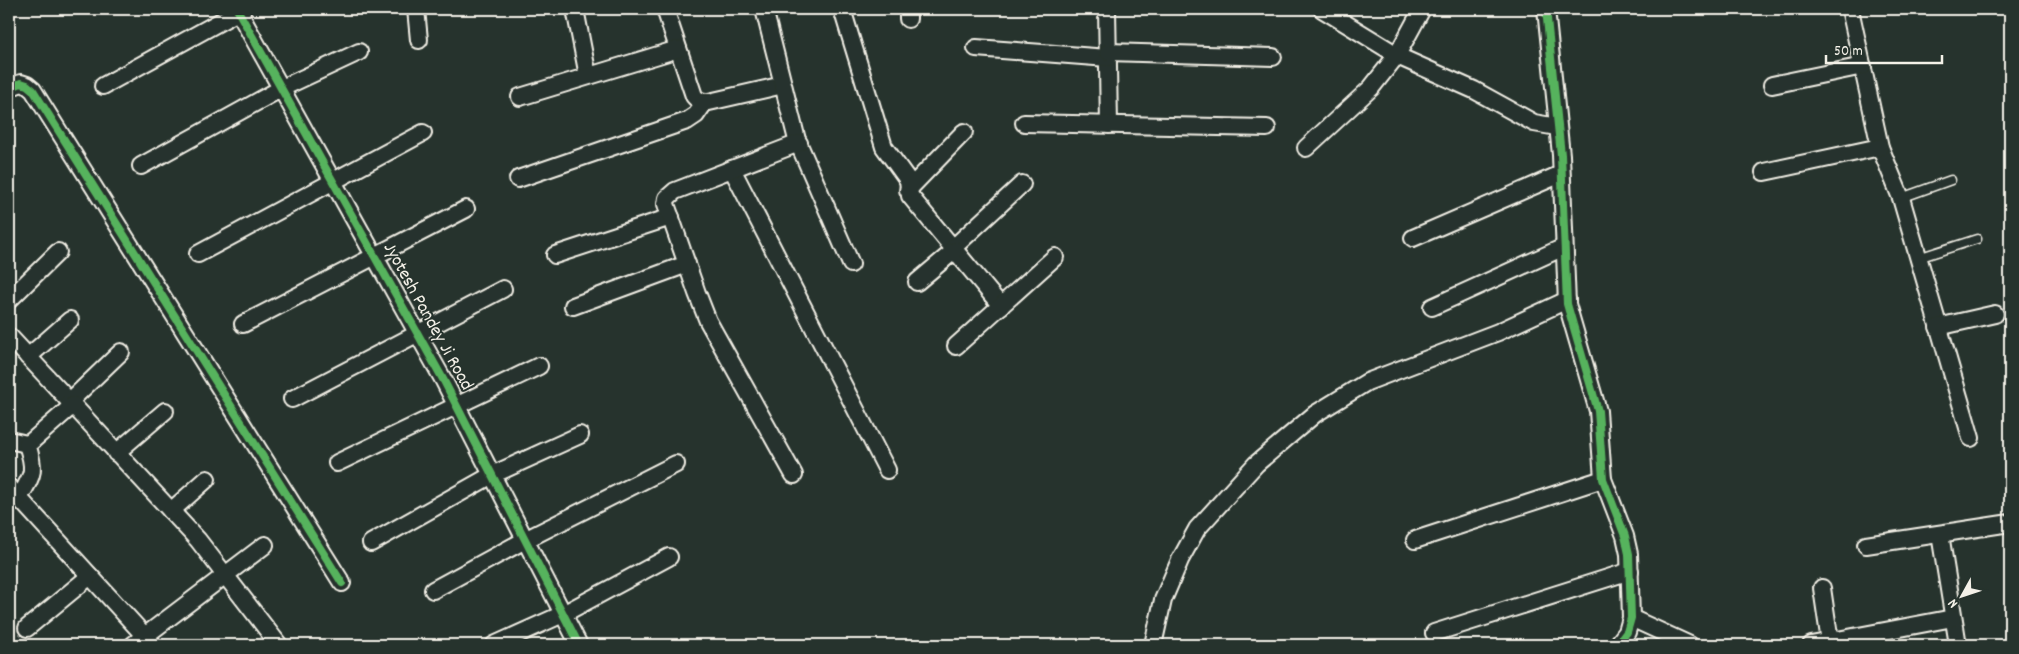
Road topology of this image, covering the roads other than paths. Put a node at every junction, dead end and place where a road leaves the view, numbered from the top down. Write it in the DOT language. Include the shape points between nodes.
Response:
graph roads {
  1 [pos="240,9"];
  2 [pos="416,9"];
  3 [pos="575,9"];
  4 [pos="664,9"];
  5 [pos="764,9"];
  6 [pos="842,9"];
  7 [pos="1107,9"];
  8 [pos="1324,9"];
  9 [pos="1422,9"];
  10 [pos="1546,9"];
  11 [pos="1850,9"];
  12 [pos="419,40"];
  13 [pos="976,48"];
  14 [pos="678,49"];
  15 [pos="359,52"];
  16 [pos="1108,55"];
  17 [pos="1397,55"];
  18 [pos="1273,57"];
  19 [pos="1863,66"];
  20 [pos="588,76"];
  21 [pos="784,85"];
  22 [pos="1772,85"];
  23 [pos="103,86"];
  24 [pos="9,88"];
  25 [pos="282,88"];
  26 [pos="520,97"];
  27 [pos="705,102"];
  28 [pos="1024,123"];
  29 [pos="1109,125"];
  30 [pos="1557,126"];
  31 [pos="1267,128"];
  32 [pos="964,132"];
  33 [pos="423,133"];
  34 [pos="799,143"];
  35 [pos="1880,147"];
  36 [pos="1306,148"];
  37 [pos="141,166"];
  38 [pos="732,169"];
  39 [pos="1764,172"];
  40 [pos="1561,174"];
  41 [pos="518,179"];
  42 [pos="333,180"];
  43 [pos="1951,180"];
  44 [pos="1022,184"];
  45 [pos="908,190"];
  46 [pos="1901,198"];
  47 [pos="466,209"];
  48 [pos="671,217"];
  49 [pos="1412,238"];
  50 [pos="1977,239"];
  51 [pos="1564,247"];
  52 [pos="954,249"];
  53 [pos="58,252"];
  54 [pos="198,254"];
  55 [pos="555,255"];
  56 [pos="375,256"];
  57 [pos="1055,257"];
  58 [pos="1918,258"];
  59 [pos="687,264"];
  60 [pos="851,264"];
  61 [pos="917,282"];
  62 [pos="503,289"];
  63 [pos="9,300"];
  64 [pos="1566,300"];
  65 [pos="573,306"];
  66 [pos="1001,306"];
  67 [pos="1432,307"];
  68 [pos="1994,314"];
  69 [pos="70,320"];
  70 [pos="243,324"];
  71 [pos="1938,326"];
  72 [pos="418,334"];
  73 [pos="9,336"];
  74 [pos="956,346"];
  75 [pos="121,352"];
  76 [pos="28,357"];
  77 [pos="539,366"];
  78 [pos="292,399"];
  79 [pos="71,403"];
  80 [pos="457,406"];
  81 [pos="165,411"];
  82 [pos="580,435"];
  83 [pos="1971,438"];
  84 [pos="9,440"];
  85 [pos="27,444"];
  86 [pos="116,453"];
  87 [pos="337,463"];
  88 [pos="676,464"];
  89 [pos="887,470"];
  90 [pos="794,474"];
  91 [pos="492,475"];
  92 [pos="207,479"];
  93 [pos="1603,480"];
  94 [pos="14,493"];
  95 [pos="171,511"];
  96 [pos="2010,523"];
  97 [pos="1940,534"];
  98 [pos="525,540"];
  99 [pos="1415,540"];
  100 [pos="370,543"];
  101 [pos="1866,544"];
  102 [pos="265,545"];
  103 [pos="668,557"];
  104 [pos="1630,571"];
  105 [pos="225,574"];
  106 [pos="90,576"];
  107 [pos="342,583"];
  108 [pos="1822,588"];
  109 [pos="433,590"];
  110 [pos="563,614"];
  111 [pos="1632,618"];
  112 [pos="1953,618"];
  113 [pos="28,628"];
  114 [pos="1434,633"];
  115 [pos="144,642"];
  116 [pos="1830,642"];
  117 [pos="274,643"];
  118 [pos="494,645"];
  119 [pos="579,645"];
  120 [pos="1153,645"];
  121 [pos="1617,645"];
  122 [pos="1690,645"];
  123 [pos="1811,645"];
  124 [pos="1958,645"];
  1 -- 23 [label="street"];
  1 -- 25 [label="street, Jyotesh Pandey Ji Road"];
  2 -- 12 [label="street"];
  3 -- 20 [label="street"];
  4 -- 14 [label="street"];
  5 -- 21 [label="street"];
  6 -- 45 [label="street" via="884,147 906,177"];
  7 -- 16 [label="street"];
  8 -- 17 [label="street"];
  9 -- 17 [label="street"];
  10 -- 30 [label="street"];
  11 -- 19 [label="street"];
  13 -- 16 [label="street"];
  14 -- 20 [label="street"];
  14 -- 27 [label="street" via="694,96"];
  15 -- 25 [label="street"];
  16 -- 18 [label="street"];
  16 -- 29 [label="street"];
  17 -- 30 [label="street" via="1474,90 1534,123"];
  17 -- 36 [label="street" via="1366,94"];
  19 -- 22 [label="street"];
  19 -- 35 [label="street"];
  20 -- 26 [label="street"];
  21 -- 27 [label="street"];
  21 -- 34 [label="street"];
  24 -- 107 [label="street" via="21,83 33,90"];
  25 -- 37 [label="street"];
  25 -- 42 [label="street, Jyotesh Pandey Ji Road"];
  27 -- 41 [label="street" via="687,121"];
  28 -- 29 [label="street"];
  29 -- 31 [label="street"];
  30 -- 40 [label="street"];
  32 -- 45 [label="street"];
  33 -- 42 [label="street"];
  34 -- 38 [label="street"];
  34 -- 60 [label="street"];
  35 -- 39 [label="street"];
  35 -- 46 [label="street"];
  38 -- 48 [label="street" via="670,194 666,204"];
  38 -- 89 [label="street"];
  40 -- 49 [label="street"];
  40 -- 51 [label="street"];
  42 -- 54 [label="street"];
  42 -- 56 [label="street, Jyotesh Pandey Ji Road"];
  43 -- 46 [label="lane"];
  44 -- 52 [label="street"];
  45 -- 52 [label="street"];
  46 -- 58 [label="street"];
  47 -- 56 [label="street"];
  48 -- 55 [label="street"];
  48 -- 59 [label="street"];
  50 -- 58 [label="lane"];
  51 -- 64 [label="street"];
  51 -- 67 [label="street"];
  52 -- 61 [label="street"];
  52 -- 66 [label="street"];
  53 -- 63 [label="street"];
  56 -- 70 [label="street"];
  56 -- 72 [label="street, Jyotesh Pandey Ji Road"];
  57 -- 66 [label="street"];
  58 -- 71 [label="street"];
  59 -- 65 [label="street"];
  59 -- 90 [label="street" via="708,321"];
  62 -- 72 [label="street"];
  64 -- 93 [label="street" via="1598,411"];
  64 -- 120 [label="street" via="1498,332 1367,382 1315,414 1256,464 1197,529 1164,600"];
  66 -- 74 [label="street"];
  68 -- 71 [label="street"];
  69 -- 76 [label="street"];
  71 -- 83 [label="street"];
  72 -- 78 [label="street"];
  72 -- 80 [label="street, Jyotesh Pandey Ji Road"];
  73 -- 76 [label="street"];
  75 -- 79 [label="street"];
  76 -- 79 [label="street"];
  77 -- 80 [label="street"];
  79 -- 85 [label="street"];
  79 -- 86 [label="street"];
  80 -- 87 [label="street"];
  80 -- 91 [label="street, Jyotesh Pandey Ji Road"];
  81 -- 86 [label="street"];
  82 -- 91 [label="street"];
  84 -- 85 [label="street"];
  85 -- 94 [label="street" via="32,476"];
  86 -- 95 [label="street"];
  88 -- 98 [label="street"];
  91 -- 98 [label="street, Jyotesh Pandey Ji Road"];
  91 -- 100 [label="street"];
  92 -- 95 [label="street"];
  93 -- 99 [label="street"];
  93 -- 104 [label="street" via="1628,545"];
  94 -- 106 [label="street"];
  95 -- 105 [label="street"];
  96 -- 97 [label="street"];
  97 -- 101 [label="street"];
  97 -- 112 [label="street"];
  98 -- 109 [label="street"];
  98 -- 110 [label="street, Jyotesh Pandey Ji Road"];
  102 -- 105 [label="street"];
  103 -- 110 [label="street"];
  104 -- 111 [label="street"];
  104 -- 114 [label="street"];
  105 -- 115 [label="street"];
  105 -- 117 [label="street"];
  106 -- 113 [label="street"];
  106 -- 115 [label="street"];
  108 -- 116 [label="street"];
  110 -- 118 [label="street"];
  110 -- 119 [label="street, Jyotesh Pandey Ji Road"];
  111 -- 121 [label="street" via="1628,632"];
  111 -- 122 [label="street"];
  112 -- 116 [label="street"];
  112 -- 124 [label="street"];
  116 -- 123 [label="street"];
}
